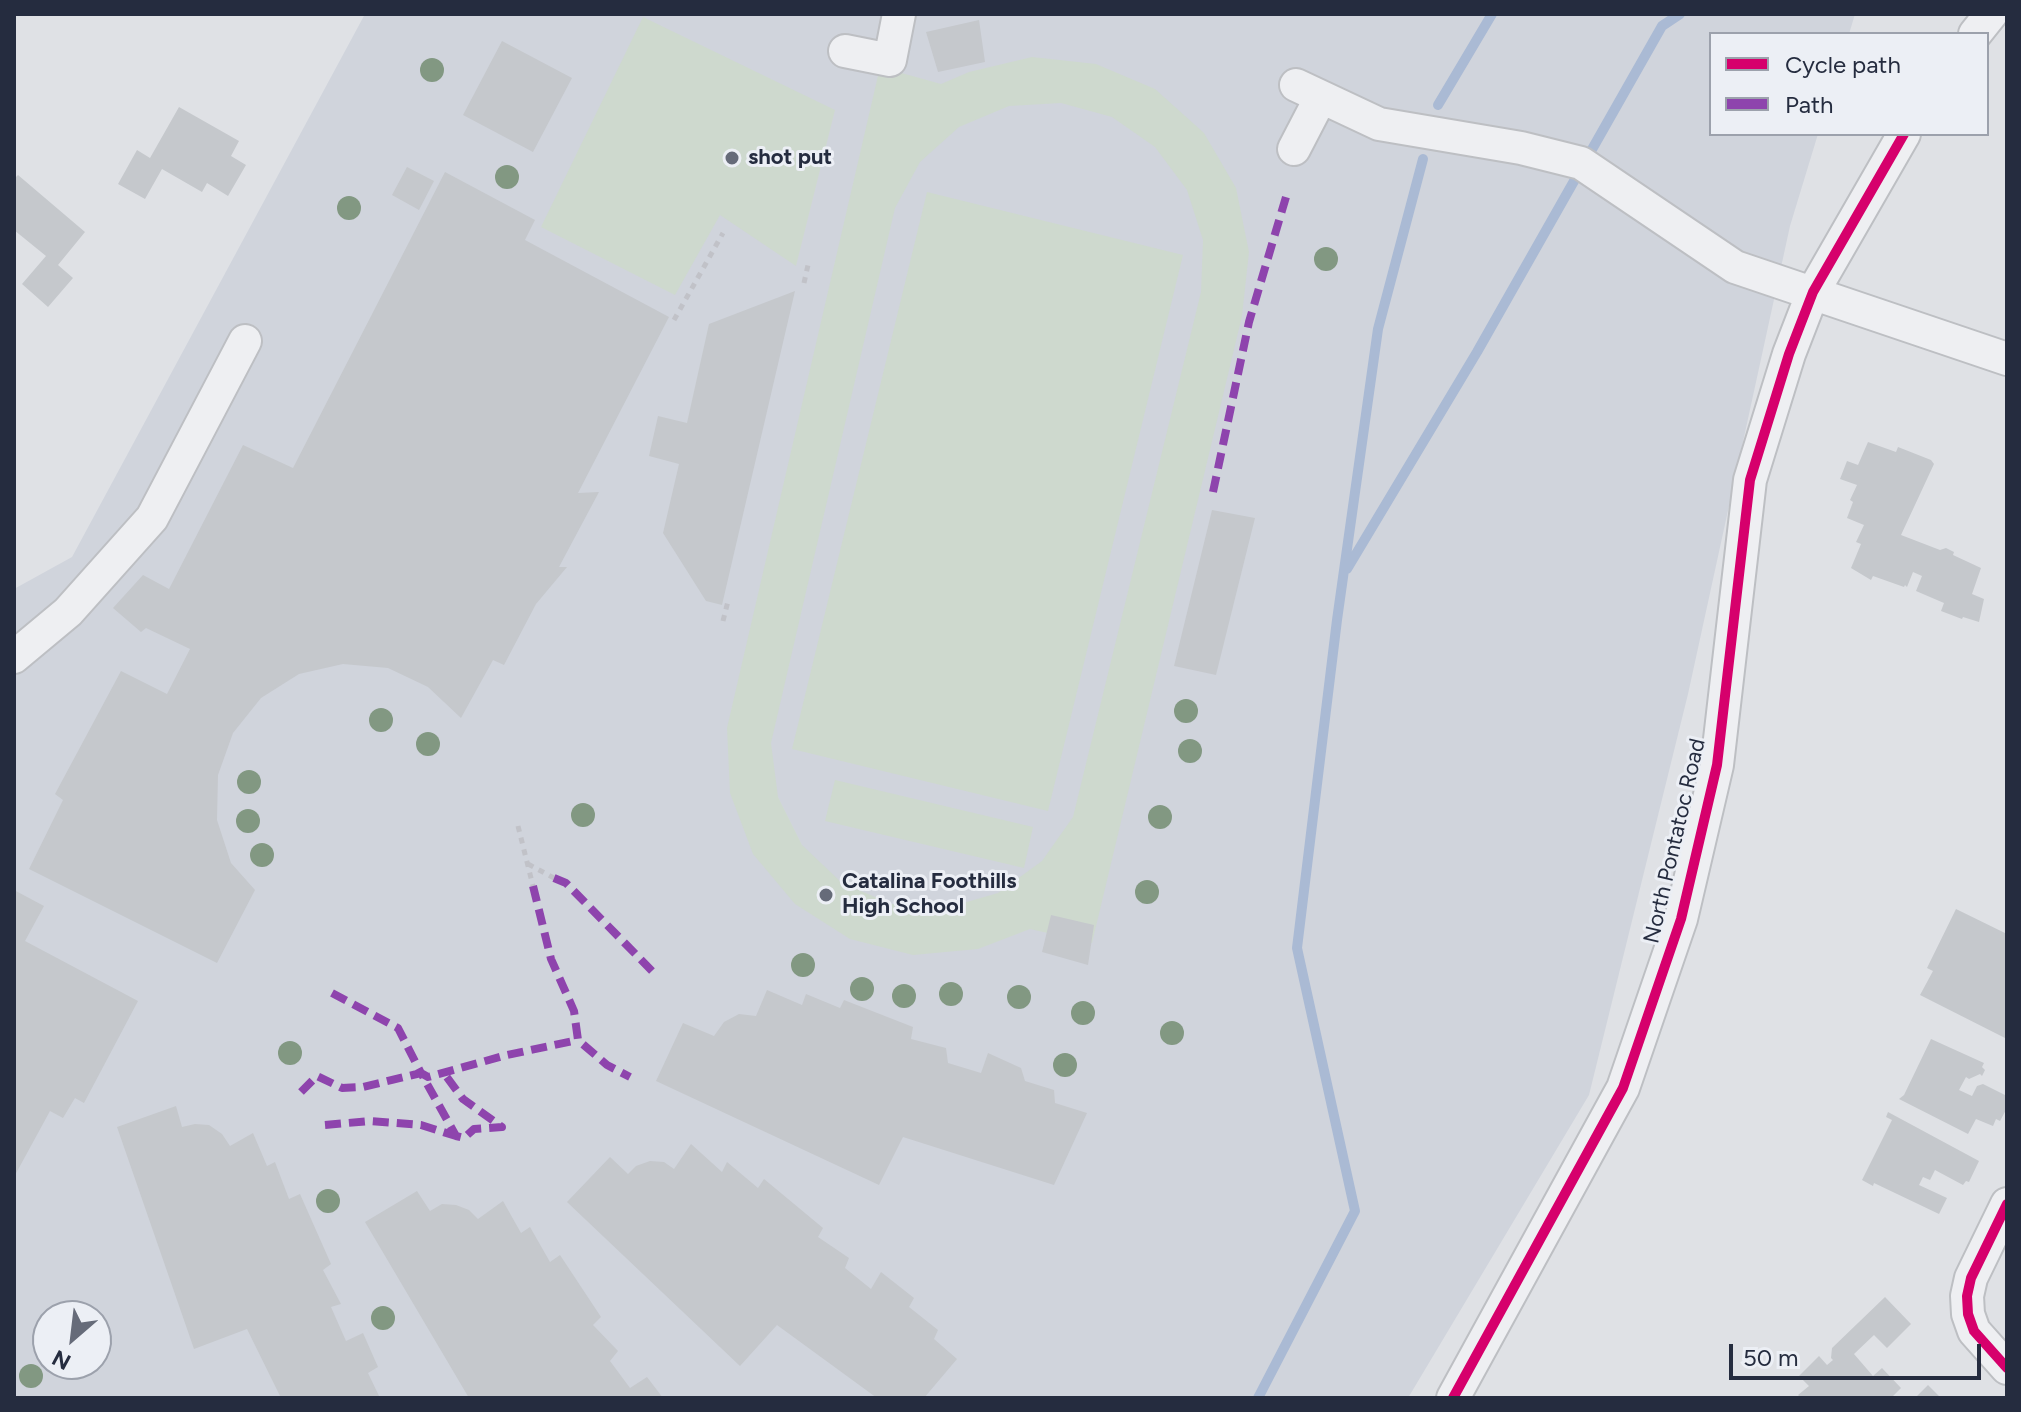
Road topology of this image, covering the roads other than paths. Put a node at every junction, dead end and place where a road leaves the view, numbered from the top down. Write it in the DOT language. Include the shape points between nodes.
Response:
graph roads {
  1 [pos="899,14"];
  2 [pos="1991,14"];
  3 [pos="1977,32"];
  4 [pos="845,51"];
  5 [pos="1903,136"];
  6 [pos="1294,149"];
  7 [pos="1813,292"];
  8 [pos="245,341"];
  9 [pos="2007,359"];
  10 [pos="14,657"];
  11 [pos="2007,1204"];
  12 [pos="2007,1368"];
  13 [pos="1453,1398"];
  1 -- 4 [label="street" via="890,60"];
  2 -- 3 [label="street"];
  5 -- 7 [label="street, North Pontatoc Road"];
  6 -- 7 [label="street" via="1308,91 1379,124 1481,140 1592,170 1735,267"];
  7 -- 9 [label="street"];
  7 -- 13 [label="street, North Pontatoc Road" via="1750,480 1717,765 1681,919 1623,1088"];
  8 -- 10 [label="street" via="152,518 68,612"];
  11 -- 12 [label="street" via="1967,1296 1974,1331"];
}
